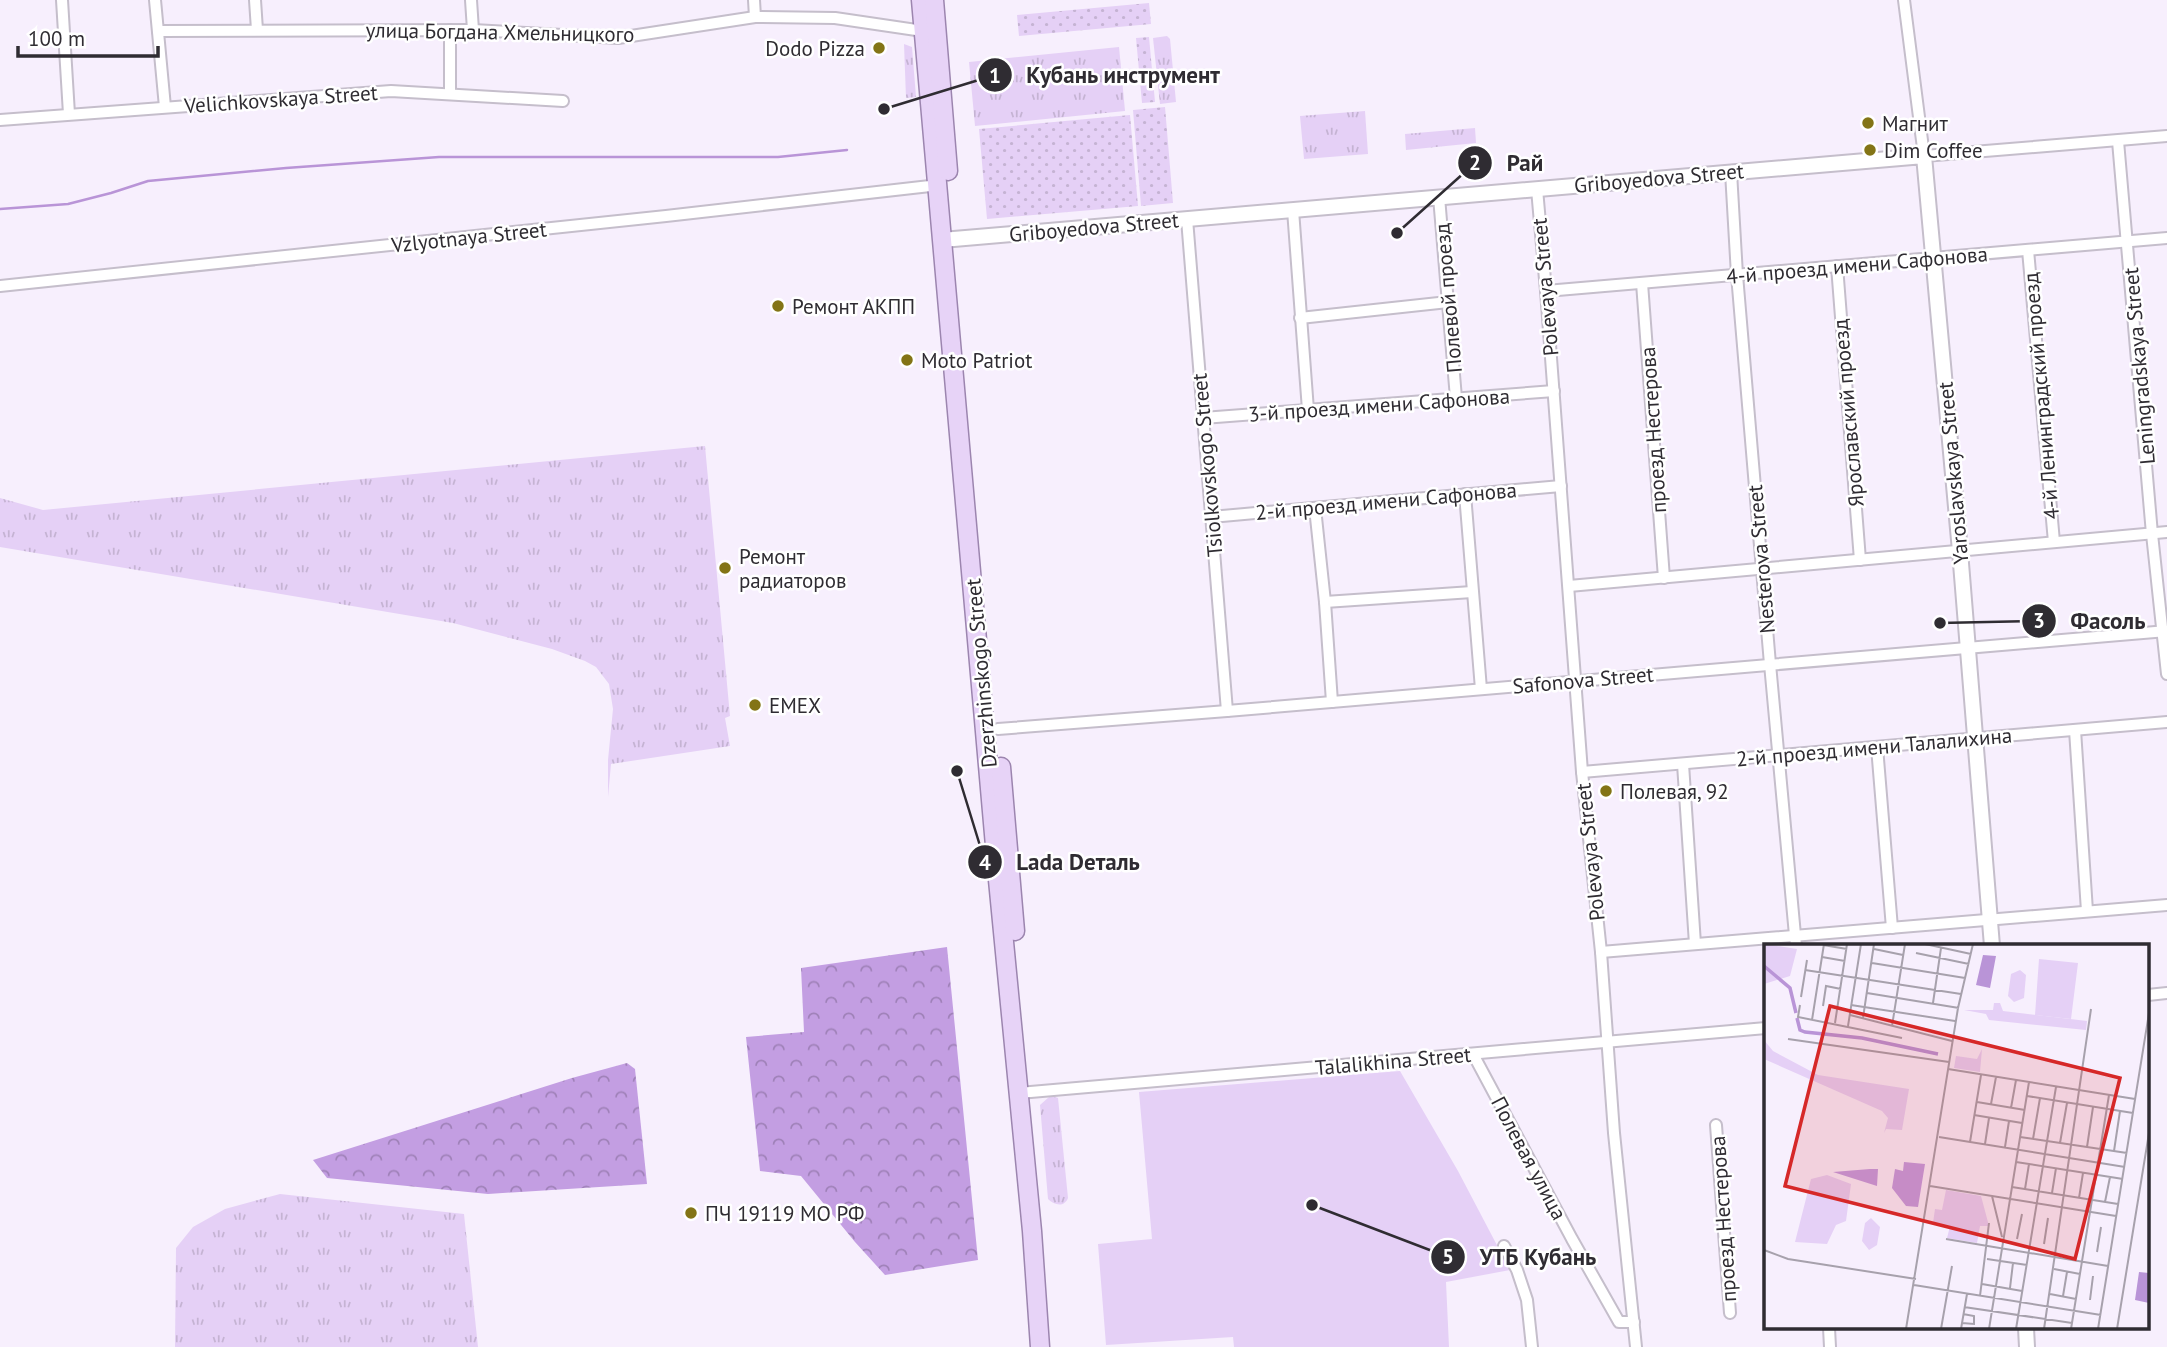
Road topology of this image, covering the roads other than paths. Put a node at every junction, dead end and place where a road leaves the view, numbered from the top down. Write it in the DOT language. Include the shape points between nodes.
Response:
graph roads {
  1 [pos="62,0"];
  2 [pos="155,0"];
  3 [pos="255,0"];
  4 [pos="471,0"];
  5 [pos="754,0"];
  6 [pos="921,0"];
  7 [pos="934,0"];
  8 [pos="1904,0"];
  9 [pos="755,17"];
  10 [pos="257,30"];
  11 [pos="450,30"];
  12 [pos="473,30"];
  13 [pos="158,31"];
  14 [pos="923,31"];
  15 [pos="450,93"];
  16 [pos="563,101"];
  17 [pos="165,107"];
  18 [pos="69,114"];
  19 [pos="0,120"];
  20 [pos="2167,136"];
  21 [pos="2118,141"];
  22 [pos="1924,156"];
  23 [pos="1731,172"];
  24 [pos="937,187"];
  25 [pos="1537,189"];
  26 [pos="1439,197"];
  27 [pos="1293,210"];
  28 [pos="1187,219"];
  29 [pos="2167,238"];
  30 [pos="948,239"];
  31 [pos="2129,242"];
  32 [pos="2028,250"];
  33 [pos="1933,258"];
  34 [pos="1837,266"];
  35 [pos="1737,275"];
  36 [pos="1642,283"];
  37 [pos="0,286"];
  38 [pos="1546,291"];
  39 [pos="1448,302"];
  40 [pos="1300,318"];
  41 [pos="1554,391"];
  42 [pos="1456,398"];
  43 [pos="1308,410"];
  44 [pos="1203,418"];
  45 [pos="1561,486"];
  46 [pos="1465,494"];
  47 [pos="1315,508"];
  48 [pos="1211,517"];
  49 [pos="2167,532"];
  50 [pos="2152,534"];
  51 [pos="2054,542"];
  52 [pos="1960,551"];
  53 [pos="1860,560"];
  54 [pos="1763,569"];
  55 [pos="1664,578"];
  56 [pos="1569,586"];
  57 [pos="1472,592"];
  58 [pos="1325,602"];
  59 [pos="2165,631"];
  60 [pos="1968,648"];
  61 [pos="1770,664"];
  62 [pos="2167,674"];
  63 [pos="1575,681"];
  64 [pos="1481,689"];
  65 [pos="1332,702"];
  66 [pos="1227,711"];
  67 [pos="2167,722"];
  68 [pos="998,729"];
  69 [pos="2074,730"];
  70 [pos="1975,738"];
  71 [pos="1877,747"];
  72 [pos="1780,755"];
  73 [pos="1683,764"];
  74 [pos="1582,772"];
  75 [pos="2167,905"];
  76 [pos="2087,911"];
  77 [pos="1990,920"];
  78 [pos="1892,928"];
  79 [pos="1796,941"];
  80 [pos="1695,944"];
  81 [pos="1992,944"];
  82 [pos="1601,952"];
  83 [pos="1764,1028"];
  84 [pos="1606,1042"];
  85 [pos="1474,1054"];
  86 [pos="1024,1093"];
  87 [pos="1716,1125"];
  88 [pos="1504,1246"];
  89 [pos="1730,1313"];
  90 [pos="1634,1322"];
  91 [pos="1040,1347"];
  92 [pos="1051,1347"];
  93 [pos="1532,1347"];
  94 [pos="1636,1347"];
  1 -- 18 [label="street"];
  2 -- 13 [label="street"];
  3 -- 10 [label="street"];
  4 -- 12 [label="street"];
  5 -- 9 [label="street"];
  6 -- 14 [label="main road, Dzerzhinskogo Street"];
  7 -- 30 [label="main road, Dzerzhinskogo Street"];
  8 -- 22 [label="street, Yaroslavskaya Street"];
  9 -- 12 [label="street, улица Богдана Хмельницкого" via="618,38"];
  9 -- 14 [label="street, улица Богдана Хмельницкого" via="835,18"];
  10 -- 11 [label="street, улица Богдана Хмельницкого"];
  10 -- 13 [label="street, улица Богдана Хмельницкого"];
  11 -- 12 [label="street, улица Богдана Хмельницкого"];
  11 -- 15 [label="street"];
  13 -- 17 [label="street"];
  14 -- 24 [label="main road, Dzerzhinskogo Street"];
  15 -- 16 [label="street, Velichkovskaya Street"];
  15 -- 17 [label="street, Velichkovskaya Street" via="391,91"];
  17 -- 18 [label="street, Velichkovskaya Street"];
  18 -- 19 [label="street, Velichkovskaya Street"];
  20 -- 21 [label="street, Griboyedova Street"];
  21 -- 22 [label="street, Griboyedova Street"];
  21 -- 31 [label="street, Leningradskaya Street"];
  22 -- 23 [label="street, Griboyedova Street"];
  22 -- 33 [label="street, Yaroslavskaya Street"];
  23 -- 25 [label="street, Griboyedova Street"];
  23 -- 35 [label="street, Nesterova Street"];
  24 -- 30 [label="main road, Dzerzhinskogo Street"];
  24 -- 37 [label="street, Vzlyotnaya Street"];
  25 -- 26 [label="street, Griboyedova Street"];
  25 -- 38 [label="street, Polevaya Street"];
  26 -- 27 [label="street, Griboyedova Street"];
  26 -- 39 [label="street, Полевой проезд"];
  27 -- 28 [label="street, Griboyedova Street"];
  27 -- 40 [label="street"];
  28 -- 30 [label="street, Griboyedova Street"];
  28 -- 44 [label="street, Tsiolkovskogo Street"];
  29 -- 31 [label="street, 4-й проезд имени Сафонова"];
  30 -- 68 [label="main road, Dzerzhinskogo Street"];
  30 -- 86 [label="main road, Dzerzhinskogo Street" via="997,866"];
  31 -- 32 [label="street, 4-й проезд имени Сафонова"];
  31 -- 50 [label="street, Leningradskaya Street"];
  32 -- 33 [label="street, 4-й проезд имени Сафонова"];
  32 -- 51 [label="street, 4-й Ленинградский проезд"];
  33 -- 34 [label="street, 4-й проезд имени Сафонова"];
  33 -- 52 [label="street, Yaroslavskaya Street"];
  34 -- 35 [label="street, 4-й проезд имени Сафонова"];
  34 -- 53 [label="street, Ярославский проезд"];
  35 -- 36 [label="street, 4-й проезд имени Сафонова"];
  35 -- 54 [label="street, Nesterova Street"];
  36 -- 38 [label="street, 4-й проезд имени Сафонова"];
  36 -- 55 [label="street, проезд Нестерова"];
  38 -- 41 [label="street, Polevaya Street"];
  39 -- 40 [label="street"];
  39 -- 42 [label="street, Полевой проезд"];
  40 -- 43 [label="street"];
  41 -- 42 [label="street, 3-й проезд имени Сафонова"];
  41 -- 45 [label="street, Polevaya Street"];
  42 -- 43 [label="street, 3-й проезд имени Сафонова"];
  43 -- 44 [label="street, 3-й проезд имени Сафонова"];
  44 -- 48 [label="street, Tsiolkovskogo Street"];
  45 -- 46 [label="street, 2-й проезд имени Сафонова"];
  45 -- 56 [label="street, Polevaya Street"];
  46 -- 47 [label="street, 2-й проезд имени Сафонова"];
  46 -- 57 [label="street"];
  47 -- 48 [label="street, 2-й проезд имени Сафонова"];
  47 -- 58 [label="street"];
  48 -- 66 [label="street, Tsiolkovskogo Street"];
  49 -- 50 [label="street"];
  50 -- 51 [label="street"];
  50 -- 59 [label="street, Leningradskaya Street"];
  51 -- 52 [label="street"];
  52 -- 53 [label="street"];
  52 -- 60 [label="street, Yaroslavskaya Street"];
  53 -- 54 [label="street"];
  54 -- 55 [label="street"];
  54 -- 61 [label="street, Nesterova Street"];
  55 -- 56 [label="street"];
  56 -- 63 [label="street, Polevaya Street"];
  57 -- 58 [label="street"];
  57 -- 64 [label="street"];
  58 -- 65 [label="street"];
  59 -- 60 [label="street, Safonova Street"];
  59 -- 62 [label="street, Leningradskaya Street"];
  60 -- 61 [label="street, Safonova Street"];
  60 -- 70 [label="street, Yaroslavskaya Street"];
  61 -- 63 [label="street, Safonova Street"];
  61 -- 72 [label="street, Nesterova Street"];
  63 -- 64 [label="street, Safonova Street"];
  63 -- 74 [label="street, Polevaya Street"];
  64 -- 65 [label="street, Safonova Street"];
  65 -- 66 [label="street, Safonova Street"];
  66 -- 68 [label="street, Safonova Street"];
  67 -- 69 [label="street, 2-й проезд имени Талалихина"];
  68 -- 86 [label="main road, Dzerzhinskogo Street"];
  69 -- 70 [label="street, 2-й проезд имени Талалихина"];
  69 -- 76 [label="street"];
  70 -- 71 [label="street, 2-й проезд имени Талалихина"];
  70 -- 77 [label="street, Yaroslavskaya Street"];
  71 -- 72 [label="street, 2-й проезд имени Талалихина"];
  71 -- 78 [label="street"];
  72 -- 73 [label="street, 2-й проезд имени Талалихина"];
  72 -- 79 [label="street, Nesterova Street"];
  73 -- 74 [label="street, 2-й проезд имени Талалихина"];
  73 -- 80 [label="street"];
  74 -- 82 [label="street, Polevaya Street"];
  75 -- 76 [label="street"];
  76 -- 77 [label="street"];
  77 -- 78 [label="street"];
  77 -- 81 [label="street, Yaroslavskaya Street"];
  78 -- 79 [label="street"];
  79 -- 80 [label="street"];
  80 -- 82 [label="street"];
  82 -- 84 [label="street, Polevaya Street"];
  83 -- 84 [label="street, Talalikhina Street"];
  84 -- 85 [label="street, Talalikhina Street"];
  84 -- 90 [label="street, Polevaya Street"];
  85 -- 86 [label="street, Talalikhina Street"];
  85 -- 90 [label="street, Полевая улица" via="1619,1322"];
  86 -- 91 [label="main road, Dzerzhinskogo Street"];
  86 -- 92 [label="main road, Dzerzhinskogo Street"];
  87 -- 89 [label="street, проезд Нестерова"];
  88 -- 93 [label="street" via="1527,1300"];
  90 -- 94 [label="street, Polevaya Street"];
}
